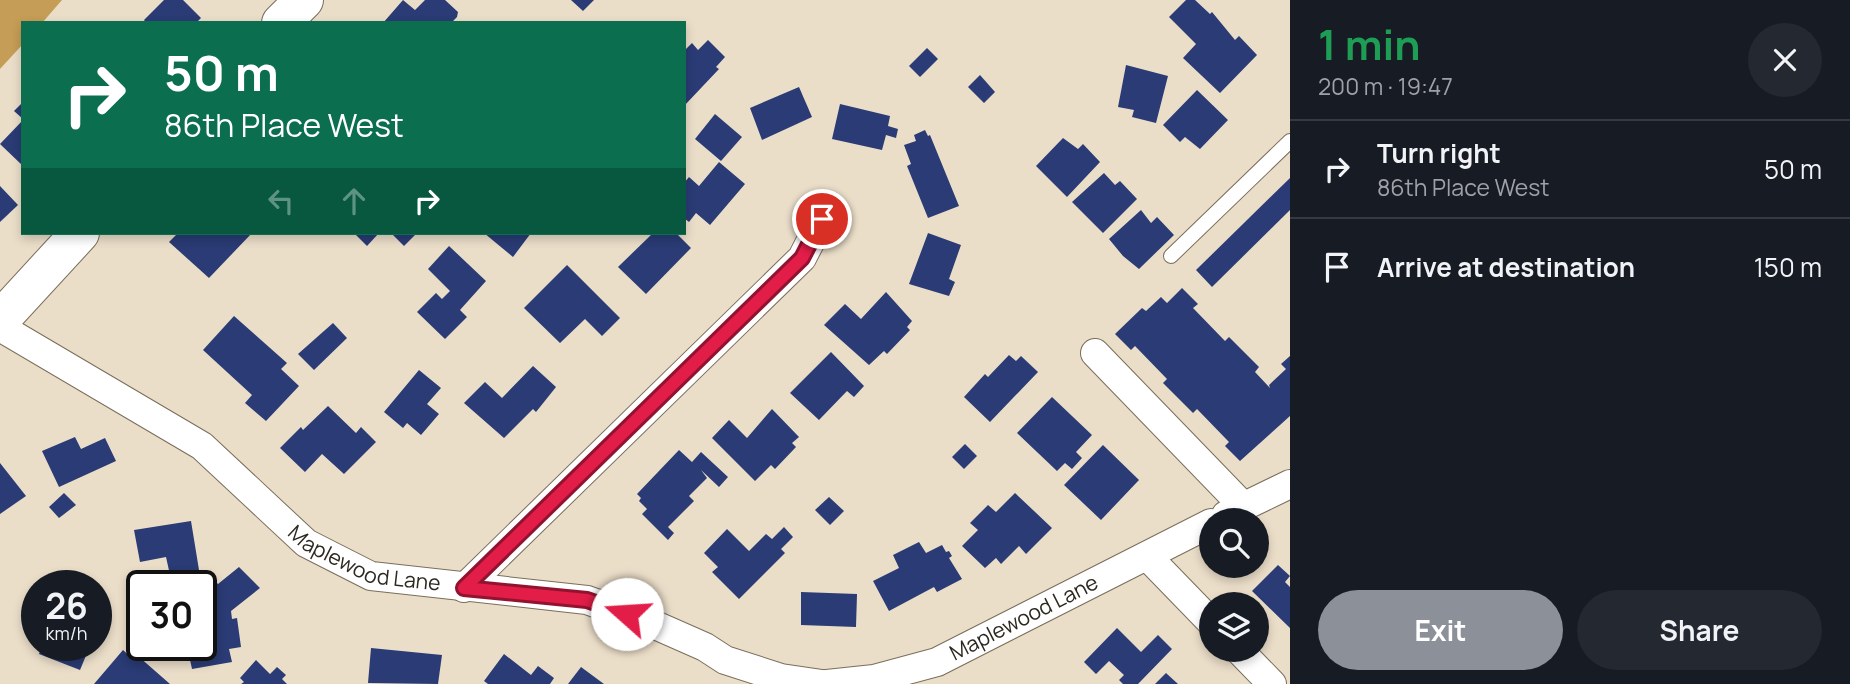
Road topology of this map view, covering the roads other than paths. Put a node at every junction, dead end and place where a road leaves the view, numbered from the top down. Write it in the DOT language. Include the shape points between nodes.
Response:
graph roads {
  1 [pos="304,0"];
  2 [pos="283,21"];
  3 [pos="1290,141"];
  4 [pos="822,219"];
  5 [pos="78,235"];
  6 [pos="1171,256"];
  7 [pos="0,320"];
  8 [pos="0,327"];
  9 [pos="1095,353"];
  10 [pos="1290,484"];
  11 [pos="1243,506"];
  12 [pos="1239,508"];
  13 [pos="1199,529"];
  14 [pos="1147,556"];
  15 [pos="464,588"];
  16 [pos="1199,610"];
  17 [pos="1251,662"];
  18 [pos="725,672"];
  19 [pos="941,673"];
  20 [pos="825,684"];
  21 [pos="1272,684"];
  1 -- 2 [label="street"];
  3 -- 6 [label="lane"];
  4 -- 15 [label="street" via="802,258"];
  5 -- 7 [label="street"];
  8 -- 15 [label="street, Maplewood Lane" via="202,446 306,544 372,576"];
  9 -- 11 [label="street"];
  10 -- 11 [label="street"];
  11 -- 12 [label="street"];
  13 -- 14 [label="street, Maplewood Lane"];
  14 -- 16 [label="street"];
  14 -- 19 [label="street, Maplewood Lane"];
  15 -- 18 [label="street, Maplewood Lane" via="587,600 705,647"];
  17 -- 21 [label="street"];
  18 -- 20 [label="street, Maplewood Lane"];
  19 -- 20 [label="street, Maplewood Lane"];
}
